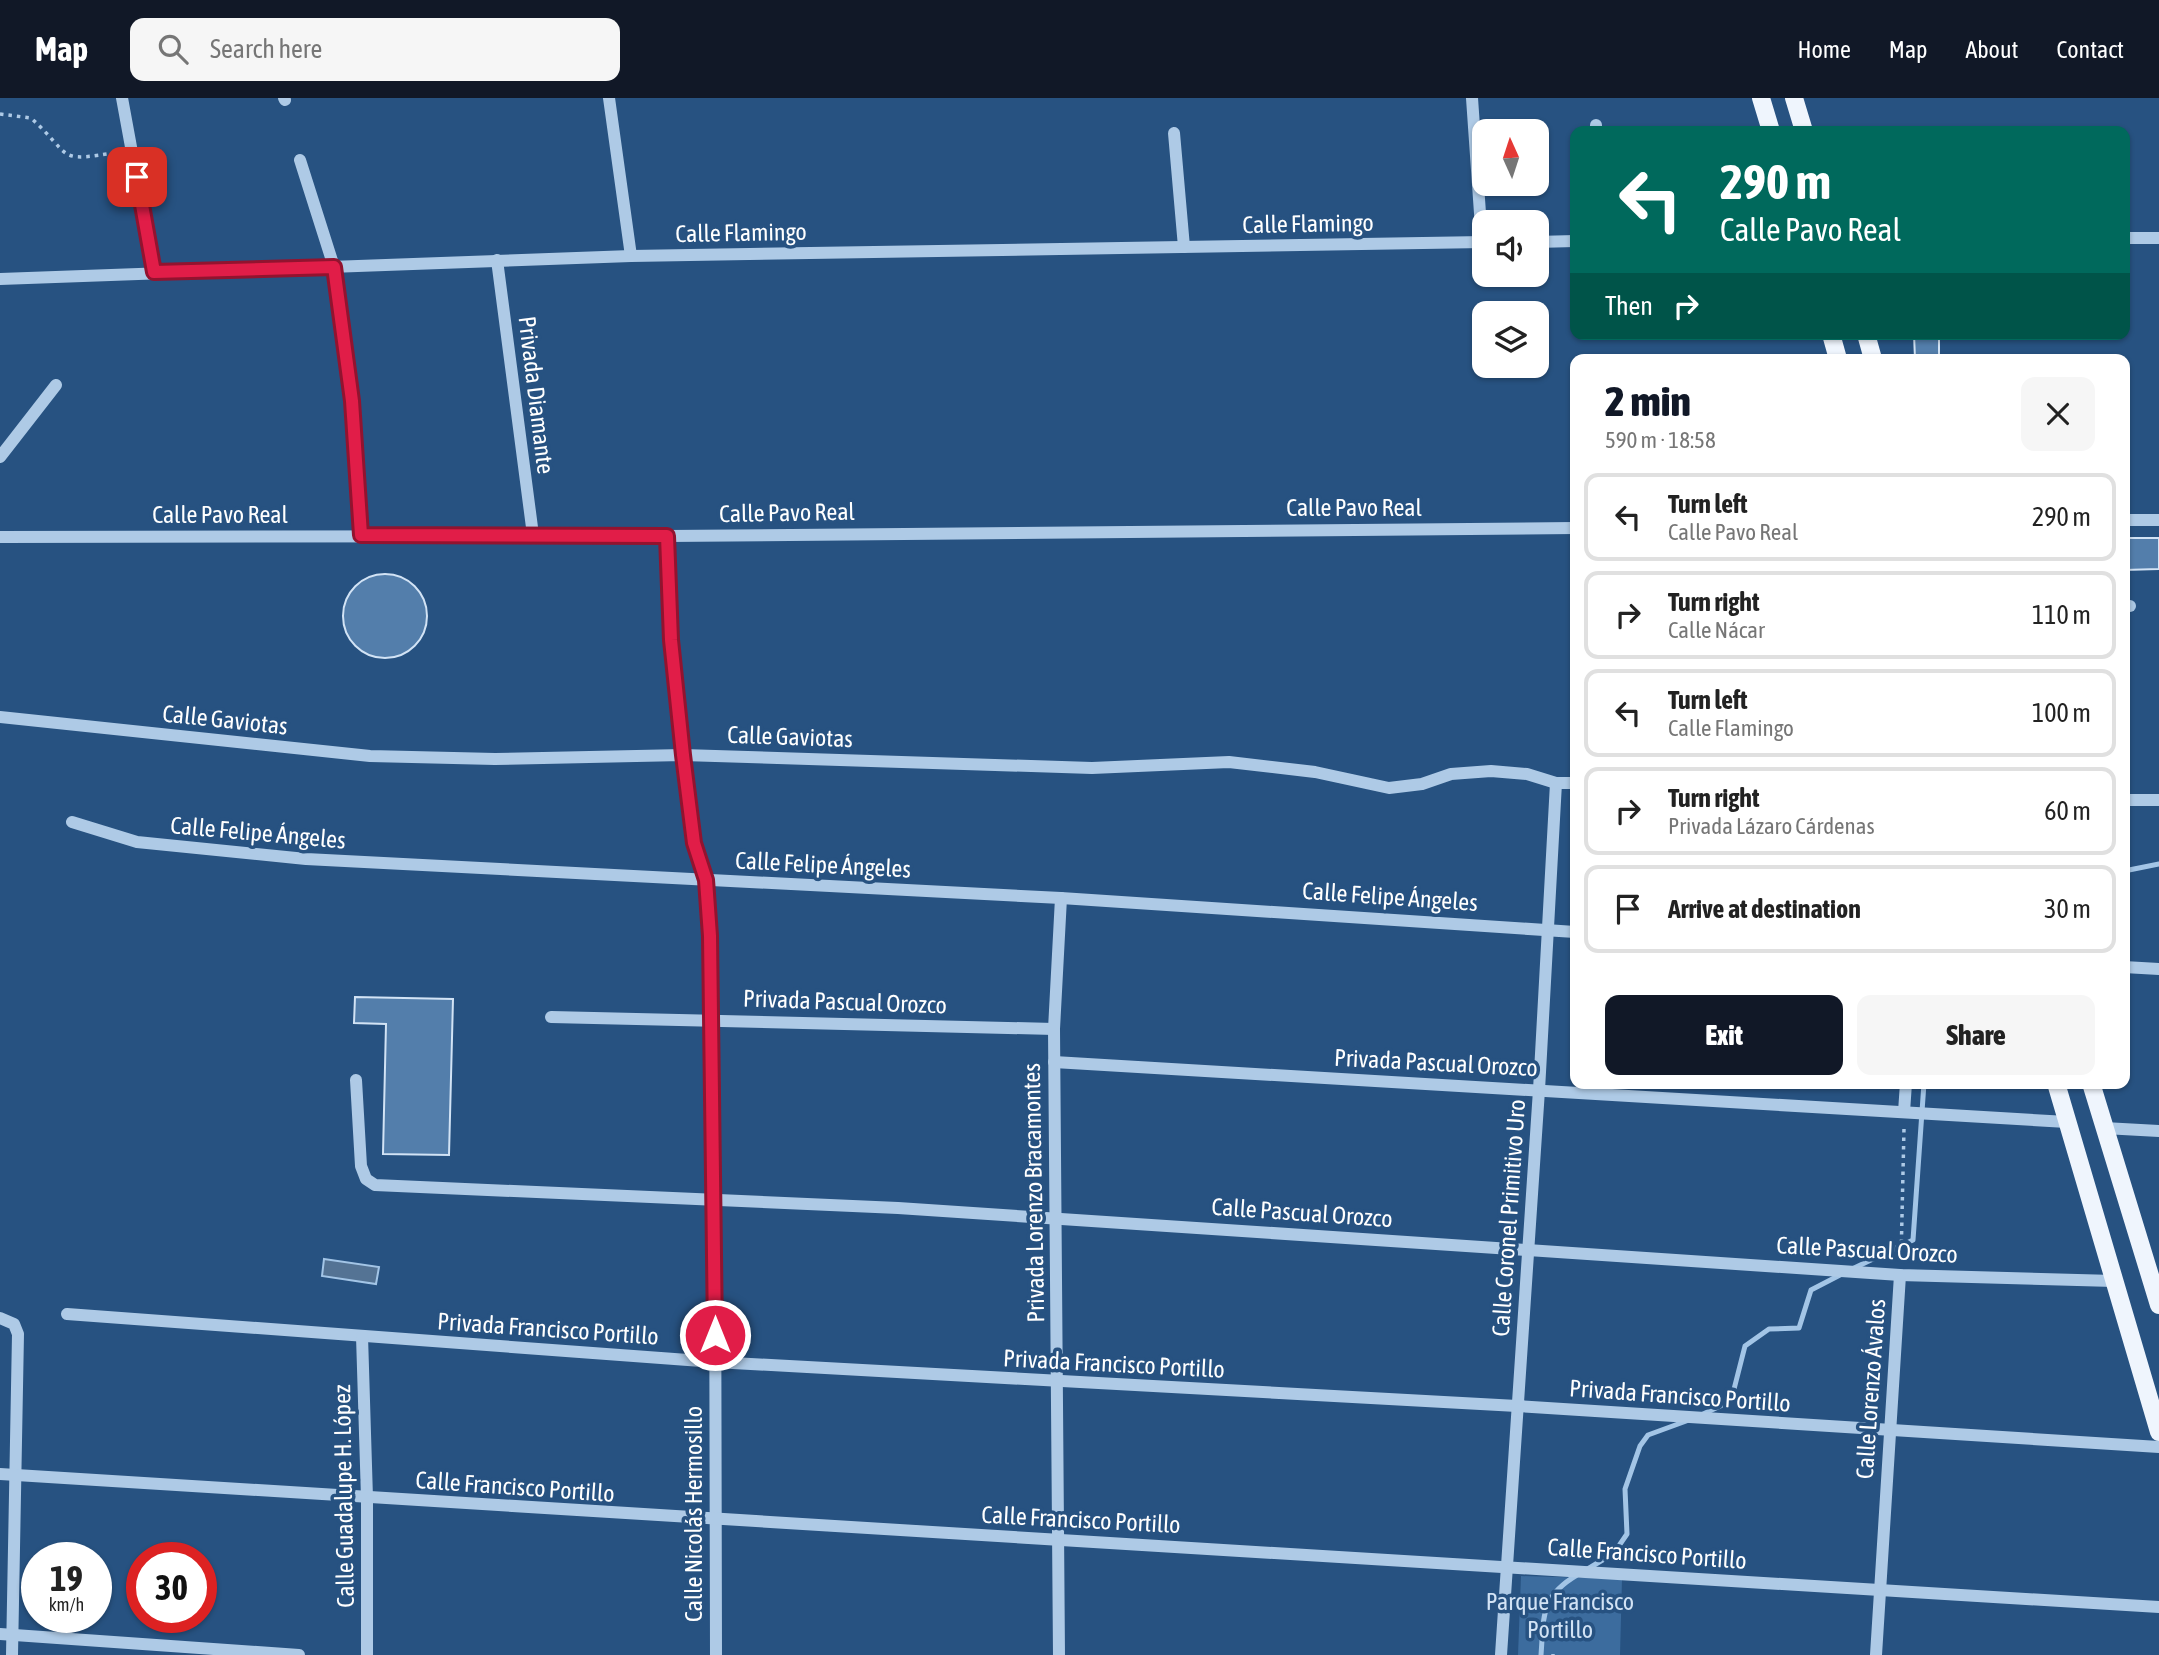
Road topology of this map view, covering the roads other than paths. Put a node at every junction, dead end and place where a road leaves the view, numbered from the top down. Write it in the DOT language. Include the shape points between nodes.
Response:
graph roads {
  1 [pos="122,98"];
  2 [pos="609,98"];
  3 [pos="1472,98"];
  4 [pos="1761,98"];
  5 [pos="1794,98"];
  6 [pos="1769,126"];
  7 [pos="1802,126"];
  8 [pos="1174,133"];
  9 [pos="300,160"];
  10 [pos="1481,210"];
  11 [pos="2130,238"];
  12 [pos="2159,238"];
  13 [pos="1570,241"];
  14 [pos="1472,242"];
  15 [pos="1549,242"];
  16 [pos="1184,247"];
  17 [pos="631,256"];
  18 [pos="498,260"];
  19 [pos="334,267"];
  20 [pos="154,272"];
  21 [pos="0,279"];
  22 [pos="56,385"];
  23 [pos="0,457"];
  24 [pos="2130,520"];
  25 [pos="2159,520"];
  26 [pos="1570,528"];
  27 [pos="361,535"];
  28 [pos="533,536"];
  29 [pos="667,536"];
  30 [pos="0,537"];
  31 [pos="0,717"];
  32 [pos="683,755"];
  33 [pos="1556,783"];
  34 [pos="1570,783"];
  35 [pos="2130,800"];
  36 [pos="2159,800"];
  37 [pos="72,822"];
  38 [pos="706,880"];
  39 [pos="1060,898"];
  40 [pos="1549,930"];
  41 [pos="1570,932"];
  42 [pos="2130,967"];
  43 [pos="2159,969"];
  44 [pos="551,1017"];
  45 [pos="711,1019"];
  46 [pos="1054,1029"];
  47 [pos="1054,1062"];
  48 [pos="356,1080"];
  49 [pos="1906,1089"];
  50 [pos="2058,1089"];
  51 [pos="2093,1089"];
  52 [pos="1539,1090"];
  53 [pos="1904,1112"];
  54 [pos="2067,1122"];
  55 [pos="2104,1128"];
  56 [pos="2159,1131"];
  57 [pos="715,1199"];
  58 [pos="1055,1217"];
  59 [pos="1528,1249"];
  60 [pos="1900,1275"];
  61 [pos="2114,1281"];
  62 [pos="2158,1296"];
  63 [pos="67,1314"];
  64 [pos="0,1318"];
  65 [pos="362,1336"];
  66 [pos="715,1362"];
  67 [pos="1058,1382"];
  68 [pos="1517,1406"];
  69 [pos="1888,1431"];
  70 [pos="2159,1432"];
  71 [pos="2159,1447"];
  72 [pos="0,1474"];
  73 [pos="15,1475"];
  74 [pos="368,1498"];
  75 [pos="714,1521"];
  76 [pos="1057,1539"];
  77 [pos="1505,1566"];
  78 [pos="1879,1590"];
  79 [pos="2159,1607"];
  80 [pos="6,1634"];
  81 [pos="12,1655"];
  82 [pos="299,1655"];
  83 [pos="368,1655"];
  84 [pos="716,1655"];
  85 [pos="1059,1655"];
  86 [pos="1501,1655"];
  87 [pos="1876,1655"];
  1 -- 20 [label="street"];
  2 -- 17 [label="street"];
  3 -- 10 [label="street"];
  4 -- 6 [label="main road"];
  5 -- 7 [label="main road"];
  8 -- 16 [label="street"];
  9 -- 19 [label="street"];
  11 -- 12 [label="street"];
  13 -- 15 [label="street"];
  14 -- 16 [label="street, Calle Flamingo"];
  16 -- 17 [label="street, Calle Flamingo"];
  17 -- 18 [label="street, Calle Flamingo"];
  18 -- 19 [label="street, Calle Flamingo"];
  18 -- 28 [label="street, Privada Diamante"];
  19 -- 20 [label="street, Calle Flamingo"];
  19 -- 27 [label="street" via="352,401"];
  20 -- 21 [label="street, Calle Flamingo"];
  22 -- 23 [label="street"];
  24 -- 25 [label="street"];
  26 -- 29 [label="street, Calle Pavo Real"];
  27 -- 28 [label="street, Calle Pavo Real"];
  27 -- 30 [label="street, Calle Pavo Real"];
  28 -- 29 [label="street, Calle Pavo Real"];
  29 -- 32 [label="street, Calle Nicolás Hermosillo" via="671,640"];
  31 -- 32 [label="street, Calle Gaviotas" via="370,756"];
  32 -- 33 [label="street, Calle Gaviotas" via="1093,768 1229,762 1315,772 1389,788 1451,774 1491,771 1527,774"];
  32 -- 38 [label="street, Calle Nicolás Hermosillo" via="694,843"];
  33 -- 34 [label="street, Calle Gaviotas"];
  33 -- 40 [label="street, Calle Coronel Primitivo Uro"];
  35 -- 36 [label="street"];
  37 -- 38 [label="street, Calle Felipe Ángeles" via="137,842 190,849 413,867"];
  38 -- 39 [label="street, Calle Felipe Ángeles"];
  38 -- 45 [label="street, Calle Nicolás Hermosillo"];
  39 -- 40 [label="street, Calle Felipe Ángeles"];
  39 -- 46 [label="street, Privada Lorenzo Bracamontes"];
  40 -- 41 [label="street, Calle Felipe Ángeles"];
  40 -- 52 [label="street, Calle Coronel Primitivo Uro"];
  42 -- 43 [label="street"];
  44 -- 45 [label="street, Privada Pascual Orozco"];
  45 -- 46 [label="street, Privada Pascual Orozco"];
  45 -- 57 [label="street, Calle Nicolás Hermosillo"];
  46 -- 47 [label="street, Privada Lorenzo Bracamontes"];
  47 -- 52 [label="street, Privada Pascual Orozco"];
  47 -- 58 [label="street, Privada Lorenzo Bracamontes"];
  48 -- 57 [label="street, Calle Pascual Orozco" via="361,1166 366,1179 375,1185"];
  49 -- 53 [label="street"];
  50 -- 54 [label="main road"];
  51 -- 55 [label="main road"];
  52 -- 53 [label="street, Privada Pascual Orozco"];
  52 -- 59 [label="street, Calle Coronel Primitivo Uro"];
  53 -- 54 [label="street, Privada Pascual Orozco"];
  54 -- 61 [label="main road"];
  55 -- 56 [label="street"];
  55 -- 62 [label="main road"];
  57 -- 58 [label="street, Calle Pascual Orozco"];
  57 -- 66 [label="street, Calle Nicolás Hermosillo"];
  58 -- 59 [label="street, Calle Pascual Orozco"];
  58 -- 67 [label="street, Privada Lorenzo Bracamontes"];
  59 -- 60 [label="street, Calle Pascual Orozco"];
  59 -- 68 [label="street, Calle Coronel Primitivo Uro"];
  60 -- 61 [label="street, Calle Pascual Orozco"];
  60 -- 69 [label="street, Calle Lorenzo Ávalos"];
  61 -- 70 [label="main road"];
  63 -- 65 [label="street, Privada Francisco Portillo"];
  64 -- 73 [label="street" via="14,1324 18,1334"];
  65 -- 66 [label="street, Privada Francisco Portillo"];
  65 -- 74 [label="street, Calle Guadalupe H. López"];
  66 -- 67 [label="street, Privada Francisco Portillo"];
  66 -- 75 [label="street, Calle Nicolás Hermosillo"];
  67 -- 68 [label="street, Privada Francisco Portillo"];
  67 -- 76 [label="street, Privada Lorenzo Bracamontes"];
  68 -- 69 [label="street, Privada Francisco Portillo"];
  68 -- 77 [label="street, Calle Coronel Primitivo Uro"];
  69 -- 71 [label="street, Privada Francisco Portillo"];
  69 -- 78 [label="street, Calle Lorenzo Ávalos"];
  72 -- 73 [label="street, Calle Francisco Portillo"];
  73 -- 74 [label="street, Calle Francisco Portillo"];
  73 -- 80 [label="street"];
  74 -- 75 [label="street, Calle Francisco Portillo"];
  74 -- 83 [label="street, Calle Guadalupe H. López"];
  75 -- 76 [label="street, Calle Francisco Portillo"];
  75 -- 84 [label="street, Calle Nicolás Hermosillo"];
  76 -- 77 [label="street, Calle Francisco Portillo"];
  76 -- 85 [label="street, Privada Lorenzo Bracamontes"];
  77 -- 78 [label="street, Calle Francisco Portillo"];
  77 -- 86 [label="street, Calle Coronel Primitivo Uro"];
  78 -- 79 [label="street, Calle Francisco Portillo"];
  78 -- 87 [label="street, Calle Lorenzo Ávalos"];
  80 -- 81 [label="street"];
  80 -- 82 [label="street"];
}
